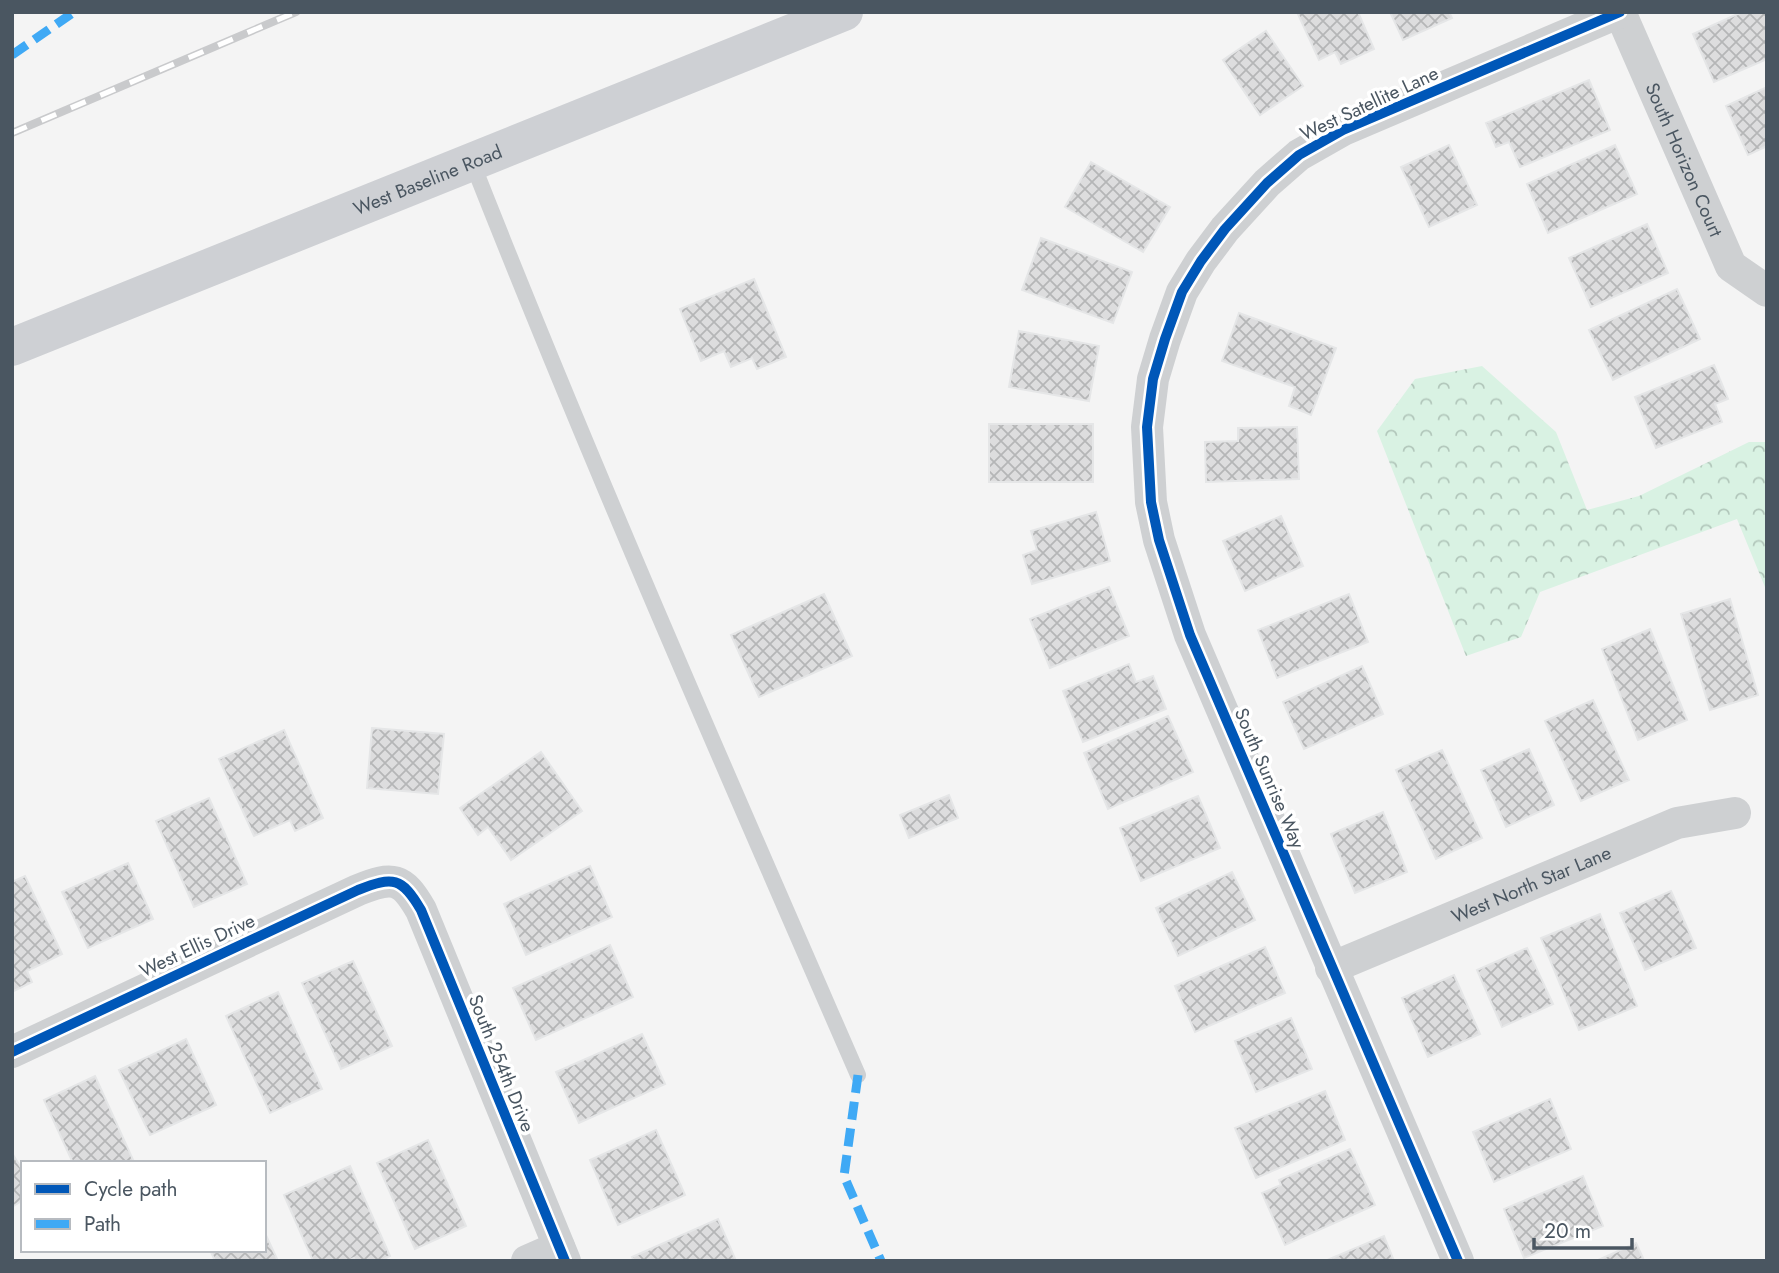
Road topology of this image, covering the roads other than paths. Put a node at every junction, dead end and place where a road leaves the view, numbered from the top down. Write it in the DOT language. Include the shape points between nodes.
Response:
graph roads {
  1 [pos="844,12"];
  2 [pos="1620,12"];
  3 [pos="472,162"];
  4 [pos="1767,291"];
  5 [pos="1182,292"];
  6 [pos="12,347"];
  7 [pos="1735,813"];
  8 [pos="400,882"];
  9 [pos="1331,968"];
  10 [pos="12,1052"];
  11 [pos="858,1075"];
  12 [pos="562,1254"];
  13 [pos="527,1261"];
  14 [pos="1458,1261"];
  1 -- 3 [label="main road, West Baseline Road"];
  2 -- 4 [label="street, South Horizon Court" via="1731,266"];
  2 -- 5 [label="street, West Satellite Lane" via="1343,130 1299,155 1225,229"];
  3 -- 6 [label="main road, West Baseline Road"];
  3 -- 11 [label="lane" via="570,409"];
  5 -- 9 [label="street, South Sunrise Way" via="1153,379 1147,427 1150,490 1159,540 1191,635"];
  7 -- 9 [label="street, West North Star Lane" via="1677,822"];
  8 -- 10 [label="street, West Ellis Drive" via="386,880 358,890"];
  8 -- 12 [label="street, South 254th Drive" via="421,910"];
  9 -- 14 [label="street, South Sunrise Way"];
  12 -- 13 [label="street"];
}
